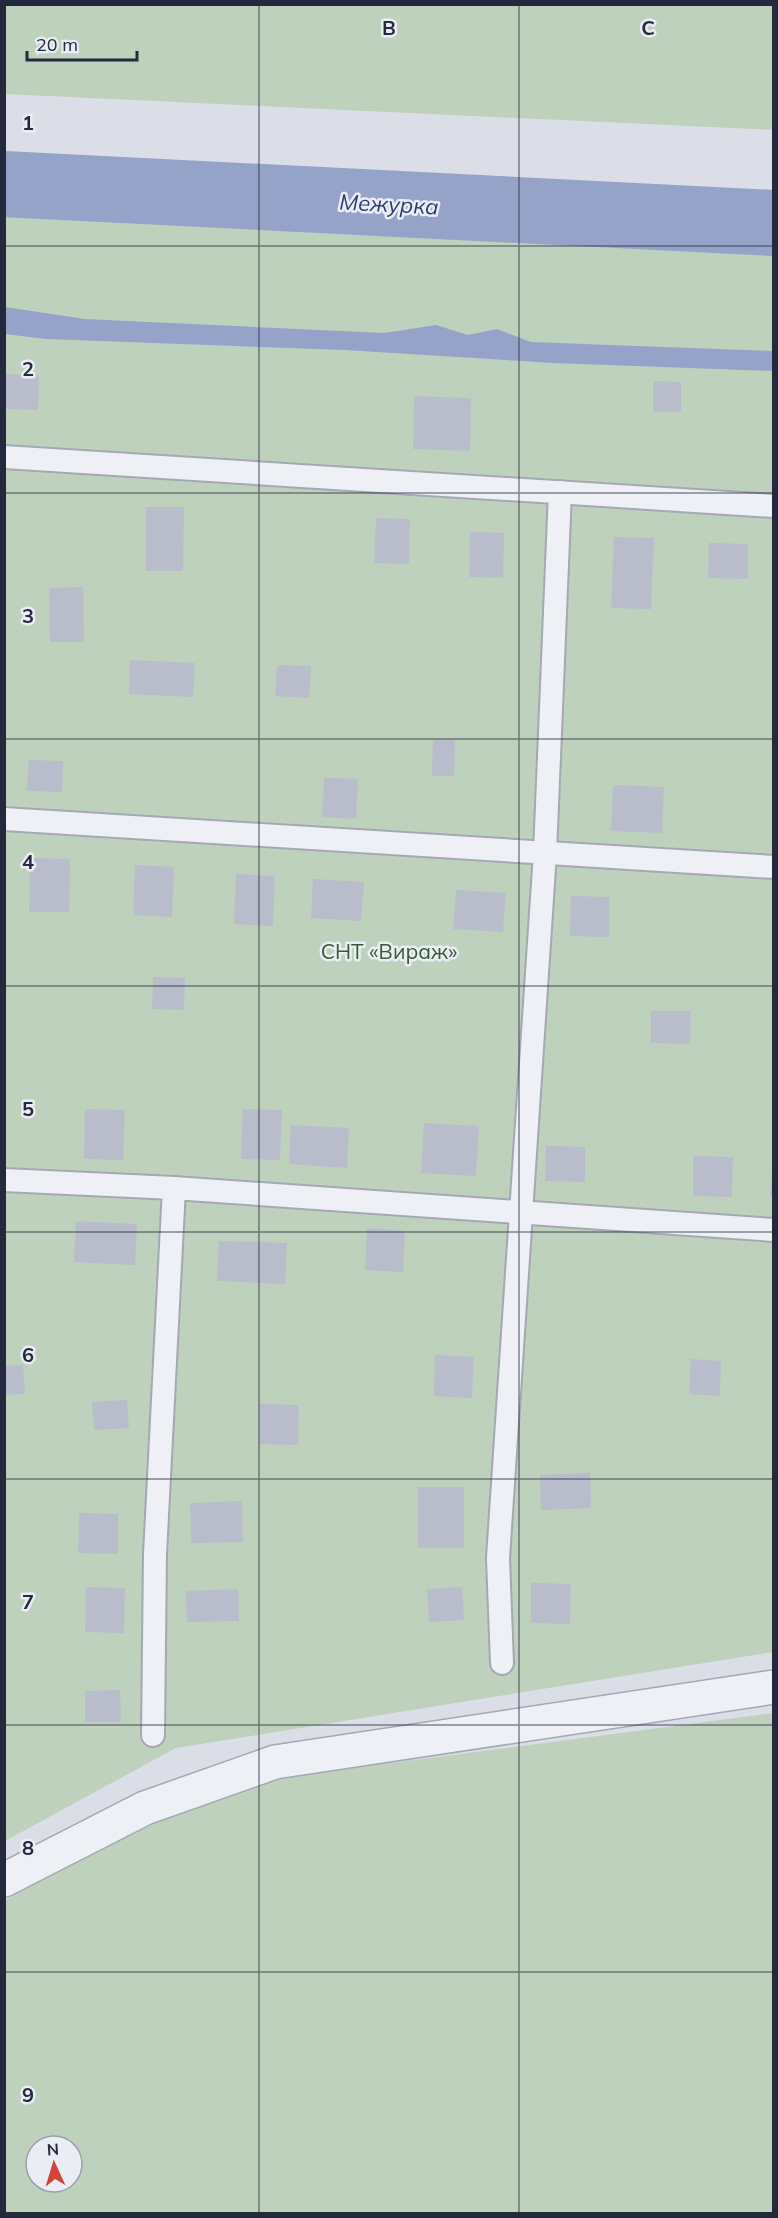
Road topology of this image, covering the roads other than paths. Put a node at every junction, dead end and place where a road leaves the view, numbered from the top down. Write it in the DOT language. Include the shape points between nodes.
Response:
graph roads {
  1 [pos="4,457"];
  2 [pos="560,492"];
  3 [pos="774,506"];
  4 [pos="4,819"];
  5 [pos="545,853"];
  6 [pos="774,867"];
  7 [pos="4,1180"];
  8 [pos="174,1188"];
  9 [pos="521,1212"];
  10 [pos="774,1230"];
  11 [pos="502,1663"];
  12 [pos="774,1687"];
  13 [pos="153,1735"];
  14 [pos="4,1880"];
  1 -- 2 [label="lane"];
  2 -- 3 [label="lane"];
  2 -- 5 [label="lane"];
  4 -- 5 [label="lane"];
  5 -- 6 [label="lane"];
  5 -- 9 [label="lane"];
  7 -- 8 [label="lane"];
  8 -- 9 [label="lane"];
  8 -- 13 [label="lane" via="155,1554"];
  9 -- 10 [label="lane"];
  9 -- 11 [label="lane" via="498,1558"];
  12 -- 14 [label="street" via="275,1762 145,1808"];
}
